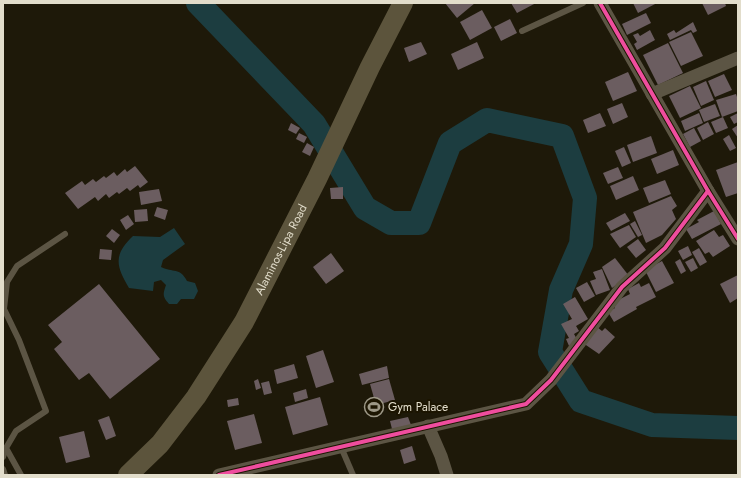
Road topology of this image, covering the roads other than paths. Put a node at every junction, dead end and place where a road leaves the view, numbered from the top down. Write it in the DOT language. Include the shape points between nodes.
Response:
graph roads {
  1 [pos="403,3"];
  2 [pos="584,3"];
  3 [pos="600,3"];
  4 [pos="522,31"];
  5 [pos="737,61"];
  6 [pos="652,94"];
  7 [pos="708,191"];
  8 [pos="65,234"];
  9 [pos="738,239"];
  10 [pos="428,426"];
  11 [pos="341,447"];
  12 [pos="6,448"];
  13 [pos="3,457"];
  14 [pos="3,469"];
  15 [pos="6,475"];
  16 [pos="21,475"];
  17 [pos="128,475"];
  18 [pos="219,475"];
  19 [pos="353,475"];
  20 [pos="447,475"];
  1 -- 17 [label="main road, Alaminos-Lipa Road" via="244,322 196,397 160,444"];
  2 -- 4 [label="lane"];
  3 -- 6 [label="street"];
  5 -- 6 [label="street"];
  6 -- 7 [label="street"];
  7 -- 9 [label="street"];
  7 -- 10 [label="street" via="665,248 622,287 551,380 526,404"];
  8 -- 12 [label="lane" via="17,266 7,282 4,310 19,340 46,411 16,431"];
  10 -- 11 [label="street"];
  10 -- 20 [label="street"];
  11 -- 18 [label="street"];
  11 -- 19 [label="lane"];
  12 -- 13 [label="lane"];
  12 -- 16 [label="lane"];
  14 -- 15 [label="lane"];
}
